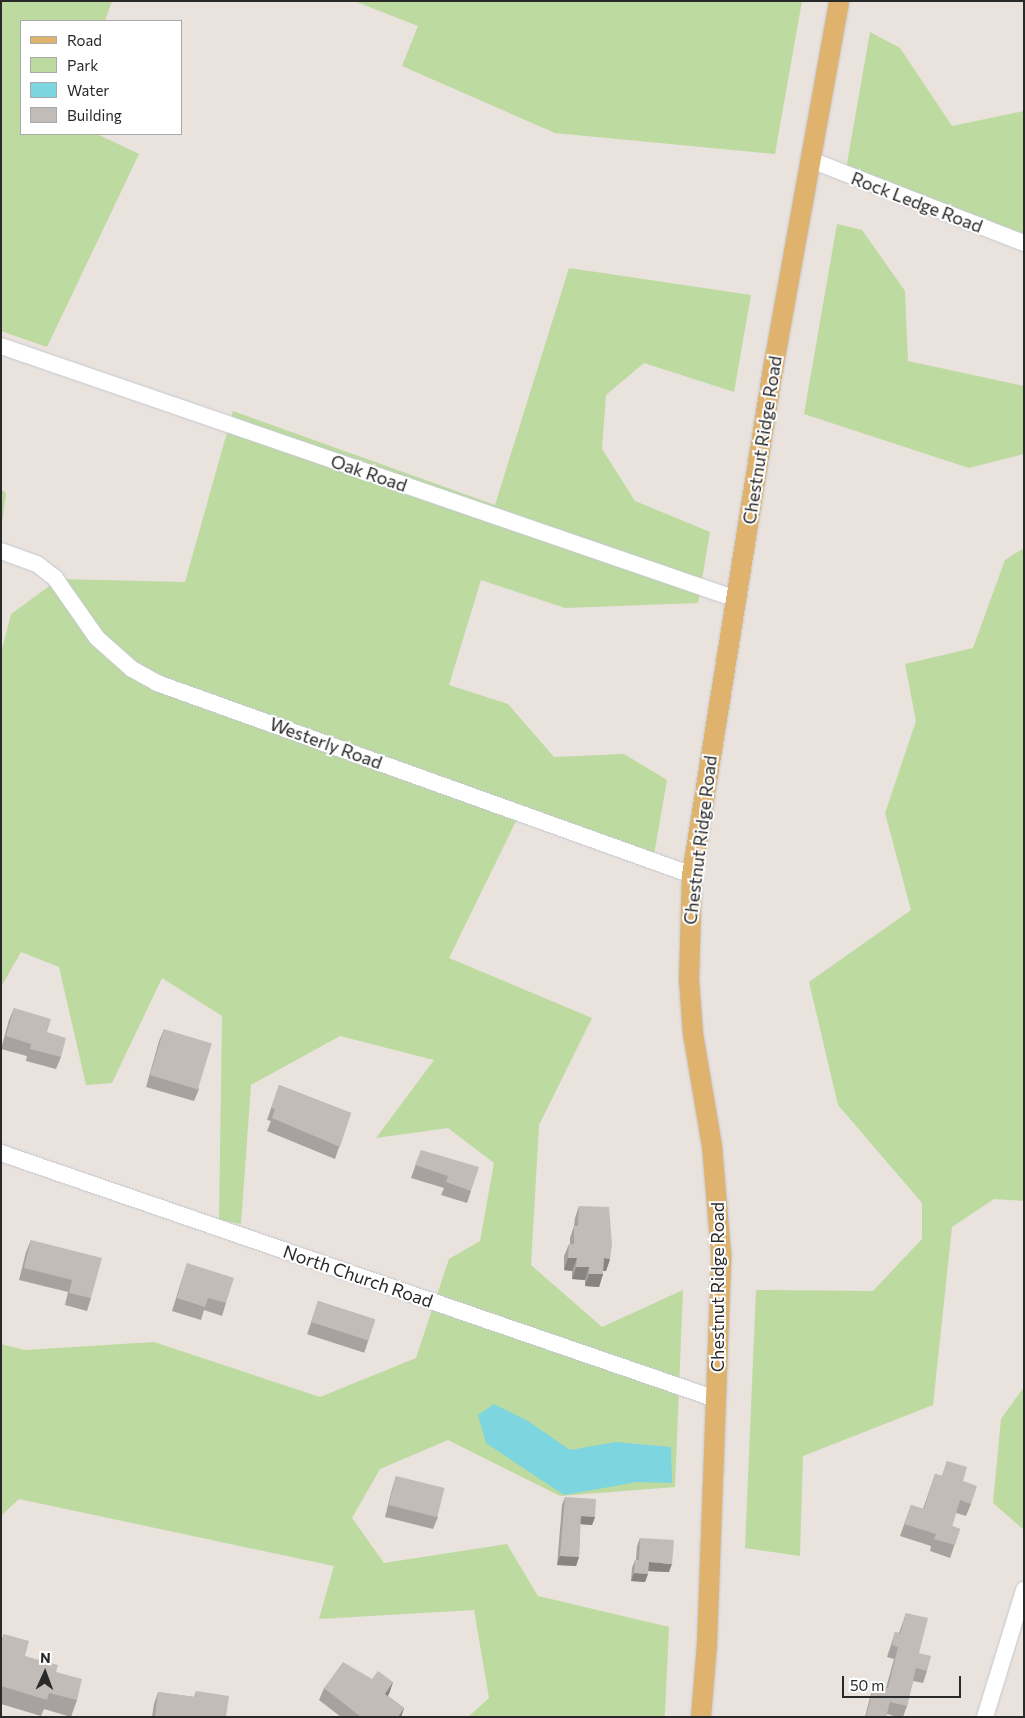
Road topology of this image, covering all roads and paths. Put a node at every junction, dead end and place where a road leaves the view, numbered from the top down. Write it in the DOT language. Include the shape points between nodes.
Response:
graph roads {
  1 [pos="839,1"];
  2 [pos="811,160"];
  3 [pos="1024,243"];
  4 [pos="1,346"];
  5 [pos="1,551"];
  6 [pos="736,599"];
  7 [pos="692,875"];
  8 [pos="1,1153"];
  9 [pos="716,1399"];
  10 [pos="1024,1590"];
  11 [pos="701,1717"];
  12 [pos="985,1717"];
  1 -- 2 [label="main road, Chestnut Ridge Road"];
  2 -- 3 [label="street, Rock Ledge Road"];
  2 -- 6 [label="main road, Chestnut Ridge Road"];
  4 -- 6 [label="street, Oak Road"];
  5 -- 7 [label="street, Westerly Road" via="37,564 55,578 97,638 132,669 157,683"];
  6 -- 7 [label="main road, Chestnut Ridge Road"];
  7 -- 9 [label="main road, Chestnut Ridge Road" via="689,971 693,1034 712,1146 721,1253"];
  8 -- 9 [label="street, North Church Road"];
  9 -- 11 [label="main road, Chestnut Ridge Road" via="708,1644"];
  10 -- 12 [label="street"];
}
